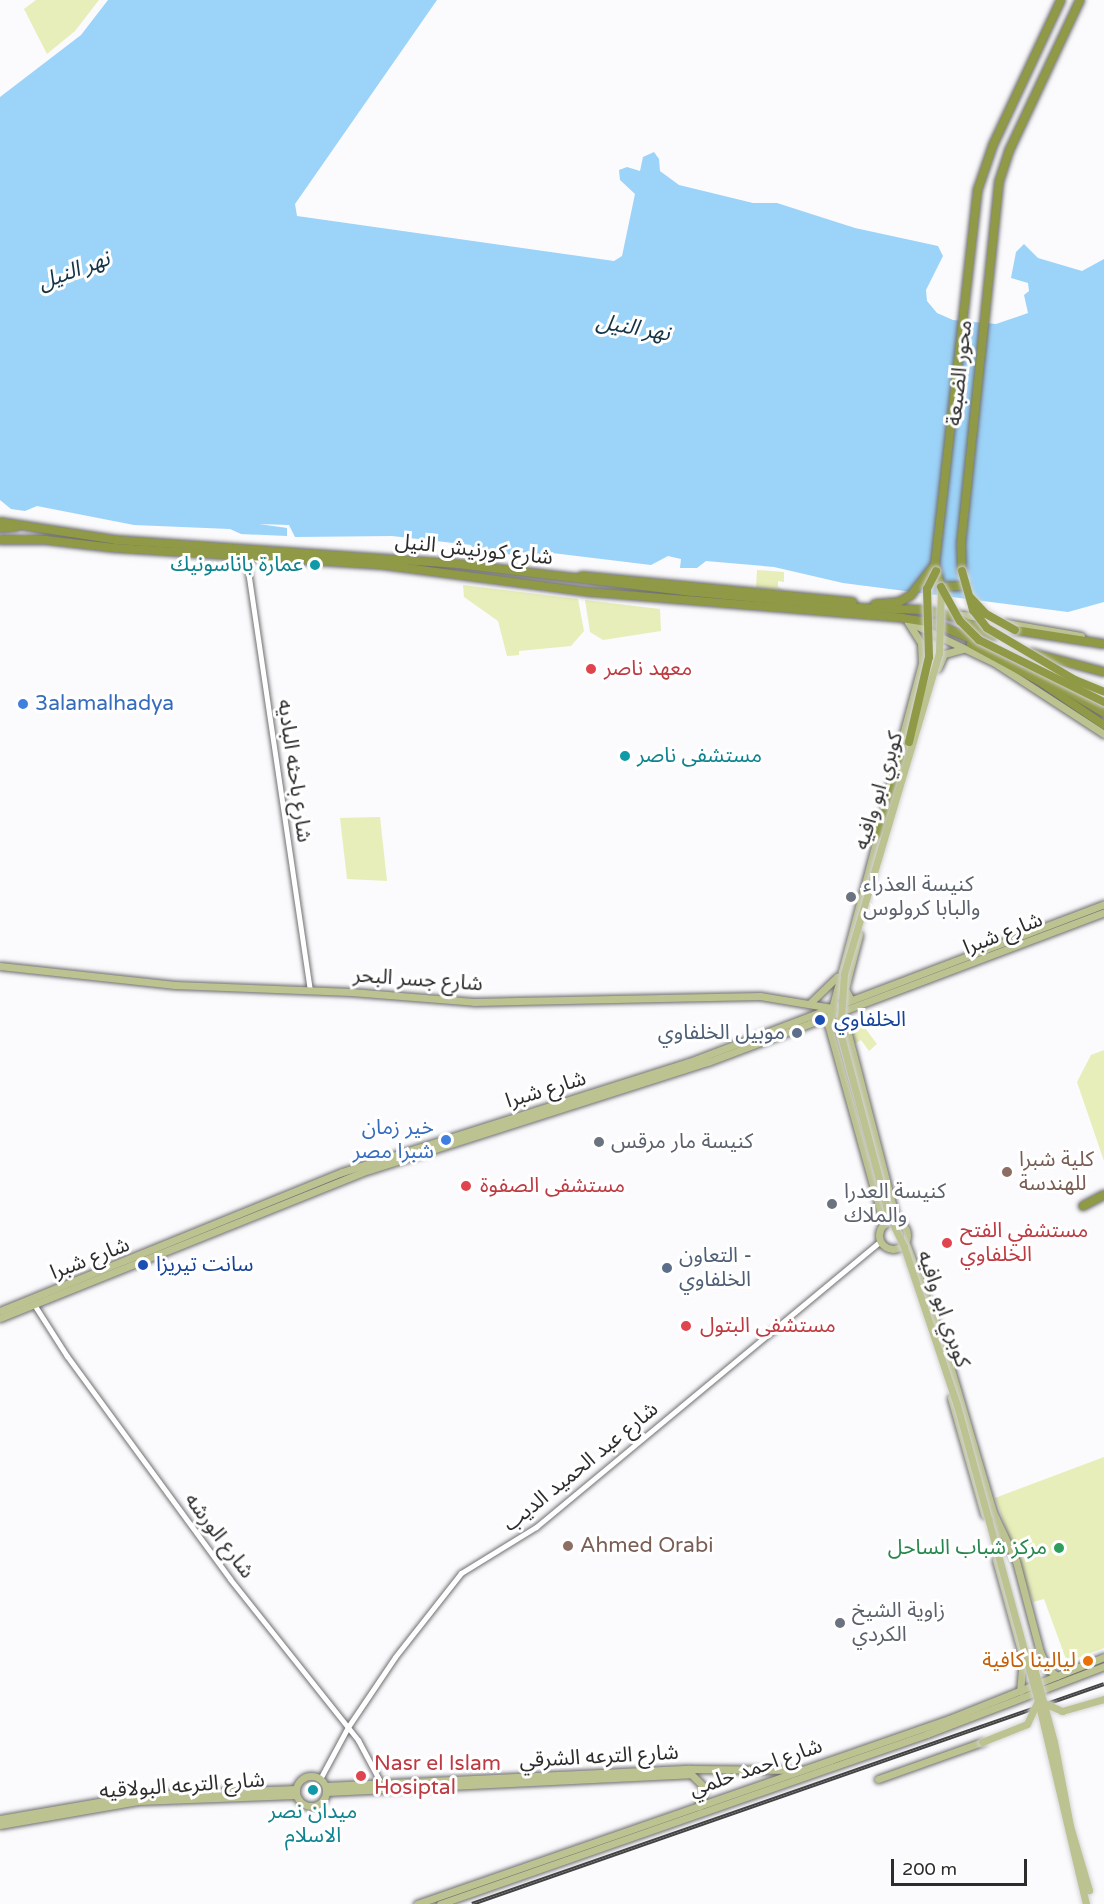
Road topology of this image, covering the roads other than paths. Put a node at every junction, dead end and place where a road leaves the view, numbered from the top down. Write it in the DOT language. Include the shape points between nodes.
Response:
graph roads {
  1 [pos="1061,0"];
  2 [pos="1080,0"];
  3 [pos="0,522"];
  4 [pos="22,525"];
  5 [pos="0,528"];
  6 [pos="0,534"];
  7 [pos="28,538"];
  8 [pos="0,540"];
  9 [pos="246,557"];
  10 [pos="936,567"];
  11 [pos="556,576"];
  12 [pos="590,581"];
  13 [pos="613,584"];
  14 [pos="964,586"];
  15 [pos="941,587"];
  16 [pos="588,592"];
  17 [pos="611,594"];
  18 [pos="944,613"];
  19 [pos="905,620"];
  20 [pos="919,620"];
  21 [pos="1104,642"];
  22 [pos="963,649"];
  23 [pos="1030,652"];
  24 [pos="1104,672"];
  25 [pos="1104,692"];
  26 [pos="1104,702"];
  27 [pos="1104,714"];
  28 [pos="1104,725"];
  29 [pos="1104,734"];
  30 [pos="878,834"];
  31 [pos="1104,904"];
  32 [pos="1104,912"];
  33 [pos="958,959"];
  34 [pos="0,966"];
  35 [pos="936,967"];
  36 [pos="961,968"];
  37 [pos="838,975"];
  38 [pos="940,976"];
  39 [pos="309,990"];
  40 [pos="851,1000"];
  41 [pos="811,1002"];
  42 [pos="832,1008"];
  43 [pos="843,1012"];
  44 [pos="829,1018"];
  45 [pos="330,1182"];
  46 [pos="316,1187"];
  47 [pos="1104,1195"];
  48 [pos="1083,1206"];
  49 [pos="897,1222"];
  50 [pos="884,1224"];
  51 [pos="880,1241"];
  52 [pos="903,1243"];
  53 [pos="35,1306"];
  54 [pos="15,1310"];
  55 [pos="0,1311"];
  56 [pos="0,1318"];
  57 [pos="980,1470"];
  58 [pos="972,1473"];
  59 [pos="993,1512"];
  60 [pos="992,1543"];
  61 [pos="1012,1604"];
  62 [pos="1104,1657"];
  63 [pos="1044,1664"];
  64 [pos="1104,1666"];
  65 [pos="1057,1676"];
  66 [pos="1024,1677"];
  67 [pos="1020,1691"];
  68 [pos="1104,1699"];
  69 [pos="1041,1702"];
  70 [pos="348,1727"];
  71 [pos="712,1769"];
  72 [pos="802,1770"];
  73 [pos="628,1774"];
  74 [pos="321,1779"];
  75 [pos="879,1779"];
  76 [pos="381,1783"];
  77 [pos="703,1785"];
  78 [pos="326,1789"];
  79 [pos="296,1792"];
  80 [pos="699,1806"];
  81 [pos="656,1818"];
  82 [pos="0,1819"];
  83 [pos="0,1825"];
  84 [pos="638,1826"];
  85 [pos="663,1826"];
  86 [pos="642,1835"];
  87 [pos="417,1904"];
  88 [pos="440,1904"];
  89 [pos="1089,1904"];
  1 -- 10 [label="highway, محور الضبعة" via="993,145 978,189"];
  2 -- 14 [label="highway, محور الضبعة, bridge" via="1009,151 999,182 961,544"];
  3 -- 4 [label="highway, شارع كورنيش النيل"];
  4 -- 5 [label="highway"];
  4 -- 11 [label="highway, شارع كورنيش النيل" via="116,540 391,559"];
  6 -- 7 [label="highway"];
  7 -- 8 [label="highway, شارع كورنيش النيل"];
  7 -- 9 [label="highway, شارع كورنيش النيل"];
  9 -- 16 [label="highway, شارع كورنيش النيل" via="383,565"];
  9 -- 39 [label="street, شارع باحثه الباديه"];
  10 -- 11 [label="highway" via="911,595 884,604 646,580"];
  10 -- 15 [label="highway, bridge"];
  10 -- 30 [label="highway, bridge" via="927,589 929,657 909,742"];
  11 -- 12 [label="highway, شارع كورنيش النيل"];
  12 -- 13 [label="highway, شارع كورنيش النيل"];
  12 -- 16 [label="highway"];
  13 -- 17 [label="highway"];
  13 -- 18 [label="highway, شارع كورنيش النيل"];
  14 -- 15 [label="highway"];
  14 -- 21 [label="highway, bridge" via="978,607 1005,626"];
  14 -- 23 [label="highway, محور الضبعة, bridge" via="983,624"];
  15 -- 26 [label="highway, bridge" via="960,621 980,640"];
  15 -- 61 [label="main road, كوبري ابو وافيه, bridge" via="939,654 852,944 841,987 839,1024 875,1170 950,1381"];
  16 -- 17 [label="highway, شارع كورنيش النيل"];
  17 -- 19 [label="highway, شارع كورنيش النيل"];
  18 -- 21 [label="main road, شارع كورنيش النيل"];
  18 -- 26 [label="highway, شارع كورنيش النيل" via="1017,649"];
  19 -- 20 [label="highway, شارع كورنيش النيل"];
  19 -- 22 [label="main road, شارع كورنيش النيل"];
  19 -- 30 [label="main road" via="921,643 922,663"];
  20 -- 27 [label="highway, شارع كورنيش النيل" via="1016,659"];
  20 -- 28 [label="highway" via="1008,663"];
  22 -- 29 [label="main road, شارع كورنيش النيل" via="1013,674"];
  22 -- 40 [label="main road" via="941,658 930,691 845,989"];
  23 -- 24 [label="highway"];
  23 -- 25 [label="highway, محور الضبعة, bridge"];
  30 -- 37 [label="main road"];
  31 -- 33 [label="main road, شارع شبرا"];
  32 -- 36 [label="main road, شارع شبرا"];
  33 -- 35 [label="main road, شارع شبرا"];
  33 -- 36 [label="main road"];
  34 -- 39 [label="main road, شارع جسر البحر" via="175,985"];
  35 -- 38 [label="main road"];
  35 -- 40 [label="main road, شارع شبرا"];
  36 -- 38 [label="main road, شارع شبرا"];
  37 -- 41 [label="main road"];
  37 -- 42 [label="main road"];
  38 -- 43 [label="main road, شارع شبرا"];
  39 -- 41 [label="main road, شارع جسر البحر" via="474,1002 760,996"];
  40 -- 42 [label="main road, شارع شبرا"];
  41 -- 42 [label="main road, شارع جسر البحر"];
  42 -- 44 [label="main road"];
  42 -- 45 [label="main road, شارع شبرا" via="679,1065"];
  43 -- 44 [label="main road, شارع شبرا"];
  43 -- 49 [label="main road"];
  44 -- 45 [label="main road, شارع شبرا" via="646,1084"];
  44 -- 50 [label="main road"];
  45 -- 46 [label="main road, شارع شبرا"];
  46 -- 53 [label="main road, شارع شبرا"];
  46 -- 54 [label="main road, شارع شبرا"];
  47 -- 48 [label="highway"];
  49 -- 50 [label="main road"];
  49 -- 52 [label="main road" via="905,1228"];
  50 -- 51 [label="main road"];
  51 -- 52 [label="main road" via="890,1248"];
  51 -- 70 [label="street, شارع عبد الحميد الديب" via="531,1531 461,1573 402,1646"];
  52 -- 57 [label="main road" via="943,1342"];
  52 -- 58 [label="main road"];
  53 -- 54 [label="main road, شارع شبرا"];
  53 -- 70 [label="street, شارع الورشه" via="67,1356 230,1579"];
  54 -- 55 [label="main road, شارع شبرا"];
  54 -- 56 [label="main road, شارع شبرا"];
  57 -- 58 [label="main road"];
  57 -- 59 [label="main road"];
  58 -- 60 [label="main road"];
  59 -- 63 [label="main road" via="1016,1561"];
  59 -- 69 [label="main road, كوبري ابو وافيه, bridge"];
  60 -- 61 [label="main road, bridge"];
  60 -- 66 [label="main road"];
  61 -- 69 [label="main road, كوبري ابو وافيه, bridge"];
  62 -- 65 [label="main road, شارع احمد حلمي"];
  63 -- 65 [label="main road"];
  63 -- 66 [label="main road" via="1034,1676"];
  64 -- 85 [label="main road, شارع احمد حلمي" via="938,1730"];
  65 -- 67 [label="main road, شارع احمد حلمي"];
  66 -- 67 [label="main road"];
  67 -- 72 [label="main road, شارع احمد حلمي"];
  68 -- 69 [label="main road, bridge" via="1062,1711"];
  69 -- 75 [label="main road, bridge" via="1027,1725"];
  69 -- 89 [label="main road, كوبري ابو وافيه, bridge"];
  70 -- 74 [label="street, شارع عبد الحميد الديب"];
  70 -- 76 [label="street, شارع الورشه"];
  71 -- 72 [label="main road, شارع الترعه الشرقي"];
  71 -- 73 [label="main road, شارع الترعه الشرقي"];
  71 -- 77 [label="main road"];
  72 -- 80 [label="main road, شارع احمد حلمي"];
  73 -- 76 [label="main road, شارع الترعه الشرقي"];
  73 -- 77 [label="main road, شارع الترعه الشرقي" via="691,1774"];
  73 -- 78 [label="main road, شارع الترعه الشرقي"];
  74 -- 78 [label="main road"];
  74 -- 79 [label="main road" via="305,1777"];
  76 -- 78 [label="main road, شارع الترعه الشرقي"];
  77 -- 80 [label="main road, شارع الترعه الشرقي"];
  78 -- 79 [label="main road" via="322,1802 312,1807 301,1803"];
  79 -- 82 [label="main road, شارع الترعه البولاقيه" via="121,1797"];
  79 -- 83 [label="main road, شارع الترعه البولاقيه" via="138,1800"];
  80 -- 81 [label="main road, شارع احمد حلمي"];
  81 -- 84 [label="main road, شارع احمد حلمي"];
  81 -- 85 [label="main road"];
  84 -- 86 [label="main road"];
  84 -- 87 [label="main road, شارع احمد حلمي"];
  85 -- 86 [label="main road, شارع احمد حلمي"];
  86 -- 88 [label="main road, شارع احمد حلمي"];
}
